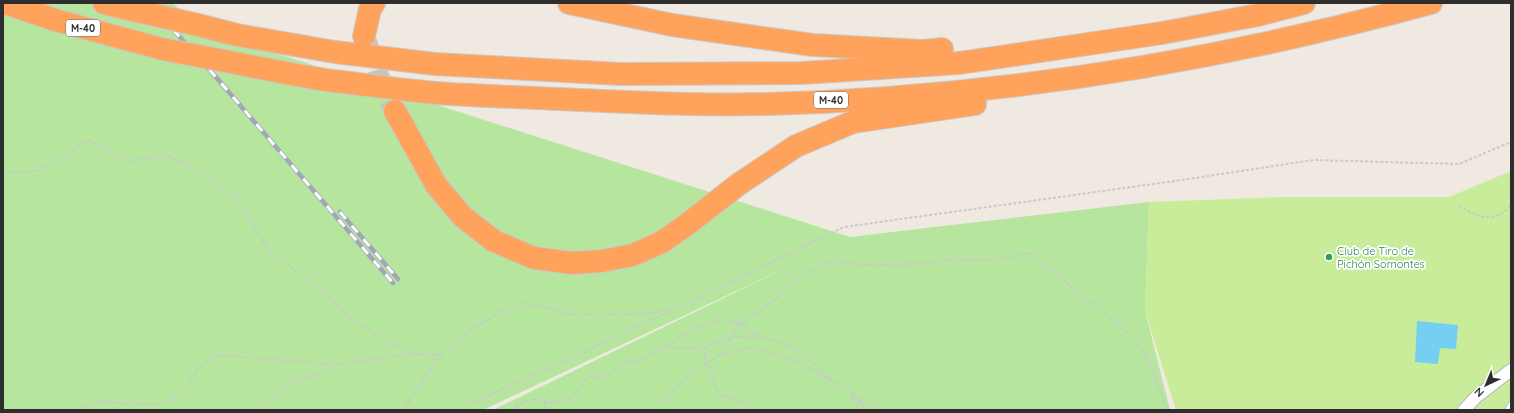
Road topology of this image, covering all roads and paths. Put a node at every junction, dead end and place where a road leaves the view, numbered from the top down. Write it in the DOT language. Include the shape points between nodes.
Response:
graph roads {
  1 [pos="5,3"];
  2 [pos="104,3"];
  3 [pos="374,3"];
  4 [pos="569,3"];
  5 [pos="1304,3"];
  6 [pos="1431,3"];
  7 [pos="1162,33"];
  8 [pos="364,36"];
  9 [pos="1201,55"];
  10 [pos="395,111"];
  11 [pos="1511,142"];
  12 [pos="3,174"];
  13 [pos="1459,205"];
  14 [pos="1511,205"];
  15 [pos="673,310"];
  16 [pos="740,324"];
  17 [pos="760,336"];
  18 [pos="731,337"];
  19 [pos="668,345"];
  20 [pos="705,347"];
  21 [pos="412,354"];
  22 [pos="440,356"];
  23 [pos="720,356"];
  24 [pos="706,364"];
  25 [pos="331,365"];
  26 [pos="1511,370"];
  27 [pos="836,384"];
  28 [pos="851,392"];
  29 [pos="858,399"];
  30 [pos="545,402"];
  31 [pos="1511,405"];
  32 [pos="78,410"];
  33 [pos="256,410"];
  34 [pos="402,410"];
  35 [pos="456,410"];
  36 [pos="512,410"];
  37 [pos="546,410"];
  38 [pos="651,410"];
  39 [pos="751,410"];
  40 [pos="859,410"];
  41 [pos="863,410"];
  42 [pos="876,410"];
  43 [pos="1167,410"];
  44 [pos="1464,410"];
  45 [pos="1508,410"];
  1 -- 9 [label="highway, M-40, bridge" via="55,20 162,49 331,81 438,93 687,105 769,104 963,91 1084,76"];
  2 -- 7 [label="highway, bridge" via="237,35 335,52 435,64 621,74 802,73 959,63"];
  3 -- 8 [label="highway" via="370,9"];
  4 -- 7 [label="highway" via="672,25 813,45 923,51 1111,32"];
  5 -- 7 [label="highway" via="1258,15"];
  6 -- 9 [label="highway, M-40" via="1264,44"];
  9 -- 10 [label="highway" via="1077,91 853,122 796,146 739,184 662,242 633,255 602,262 572,264 534,258 494,241 463,217 436,185"];
  11 -- 15 [label="path" via="1459,164 1314,160 844,227"];
  12 -- 21 [label="path" via="38,172 88,140 126,160 166,156 185,163 236,197 268,250 311,282 358,324"];
  13 -- 14 [label="path" via="1475,215 1490,218 1506,211"];
  15 -- 22 [label="path" via="643,314 574,315 526,303 502,311 469,331"];
  15 -- 35 [label="path"];
  16 -- 17 [label="path"];
  16 -- 18 [label="path"];
  16 -- 19 [label="path" via="721,319 701,326"];
  16 -- 43 [label="path" via="771,303 805,272 836,261 864,265 895,265 952,259 1001,259 1030,253 1119,324 1142,349 1153,370"];
  17 -- 18 [label="path"];
  17 -- 27 [label="path" via="797,348"];
  18 -- 20 [label="path"];
  18 -- 23 [label="path"];
  19 -- 20 [label="path" via="679,348"];
  19 -- 30 [label="path" via="638,362 631,360 621,364 601,377 588,376 574,396 562,401"];
  20 -- 24 [label="path"];
  21 -- 22 [label="path"];
  21 -- 25 [label="path"];
  22 -- 34 [label="path"];
  23 -- 24 [label="path"];
  23 -- 27 [label="path" via="749,348 792,359"];
  24 -- 38 [label="path"];
  24 -- 39 [label="path" via="721,395 748,406"];
  25 -- 32 [label="path" via="219,355 198,368 187,387 167,403 119,404 100,400"];
  25 -- 33 [label="path" via="315,376 292,380"];
  26 -- 44 [label="street" via="1476,397"];
  27 -- 28 [label="path"];
  28 -- 29 [label="path"];
  28 -- 40 [label="path"];
  29 -- 41 [label="path"];
  29 -- 42 [label="path"];
  30 -- 36 [label="path" via="537,399 523,402"];
  30 -- 37 [label="path"];
  31 -- 45 [label="lane"];
}
